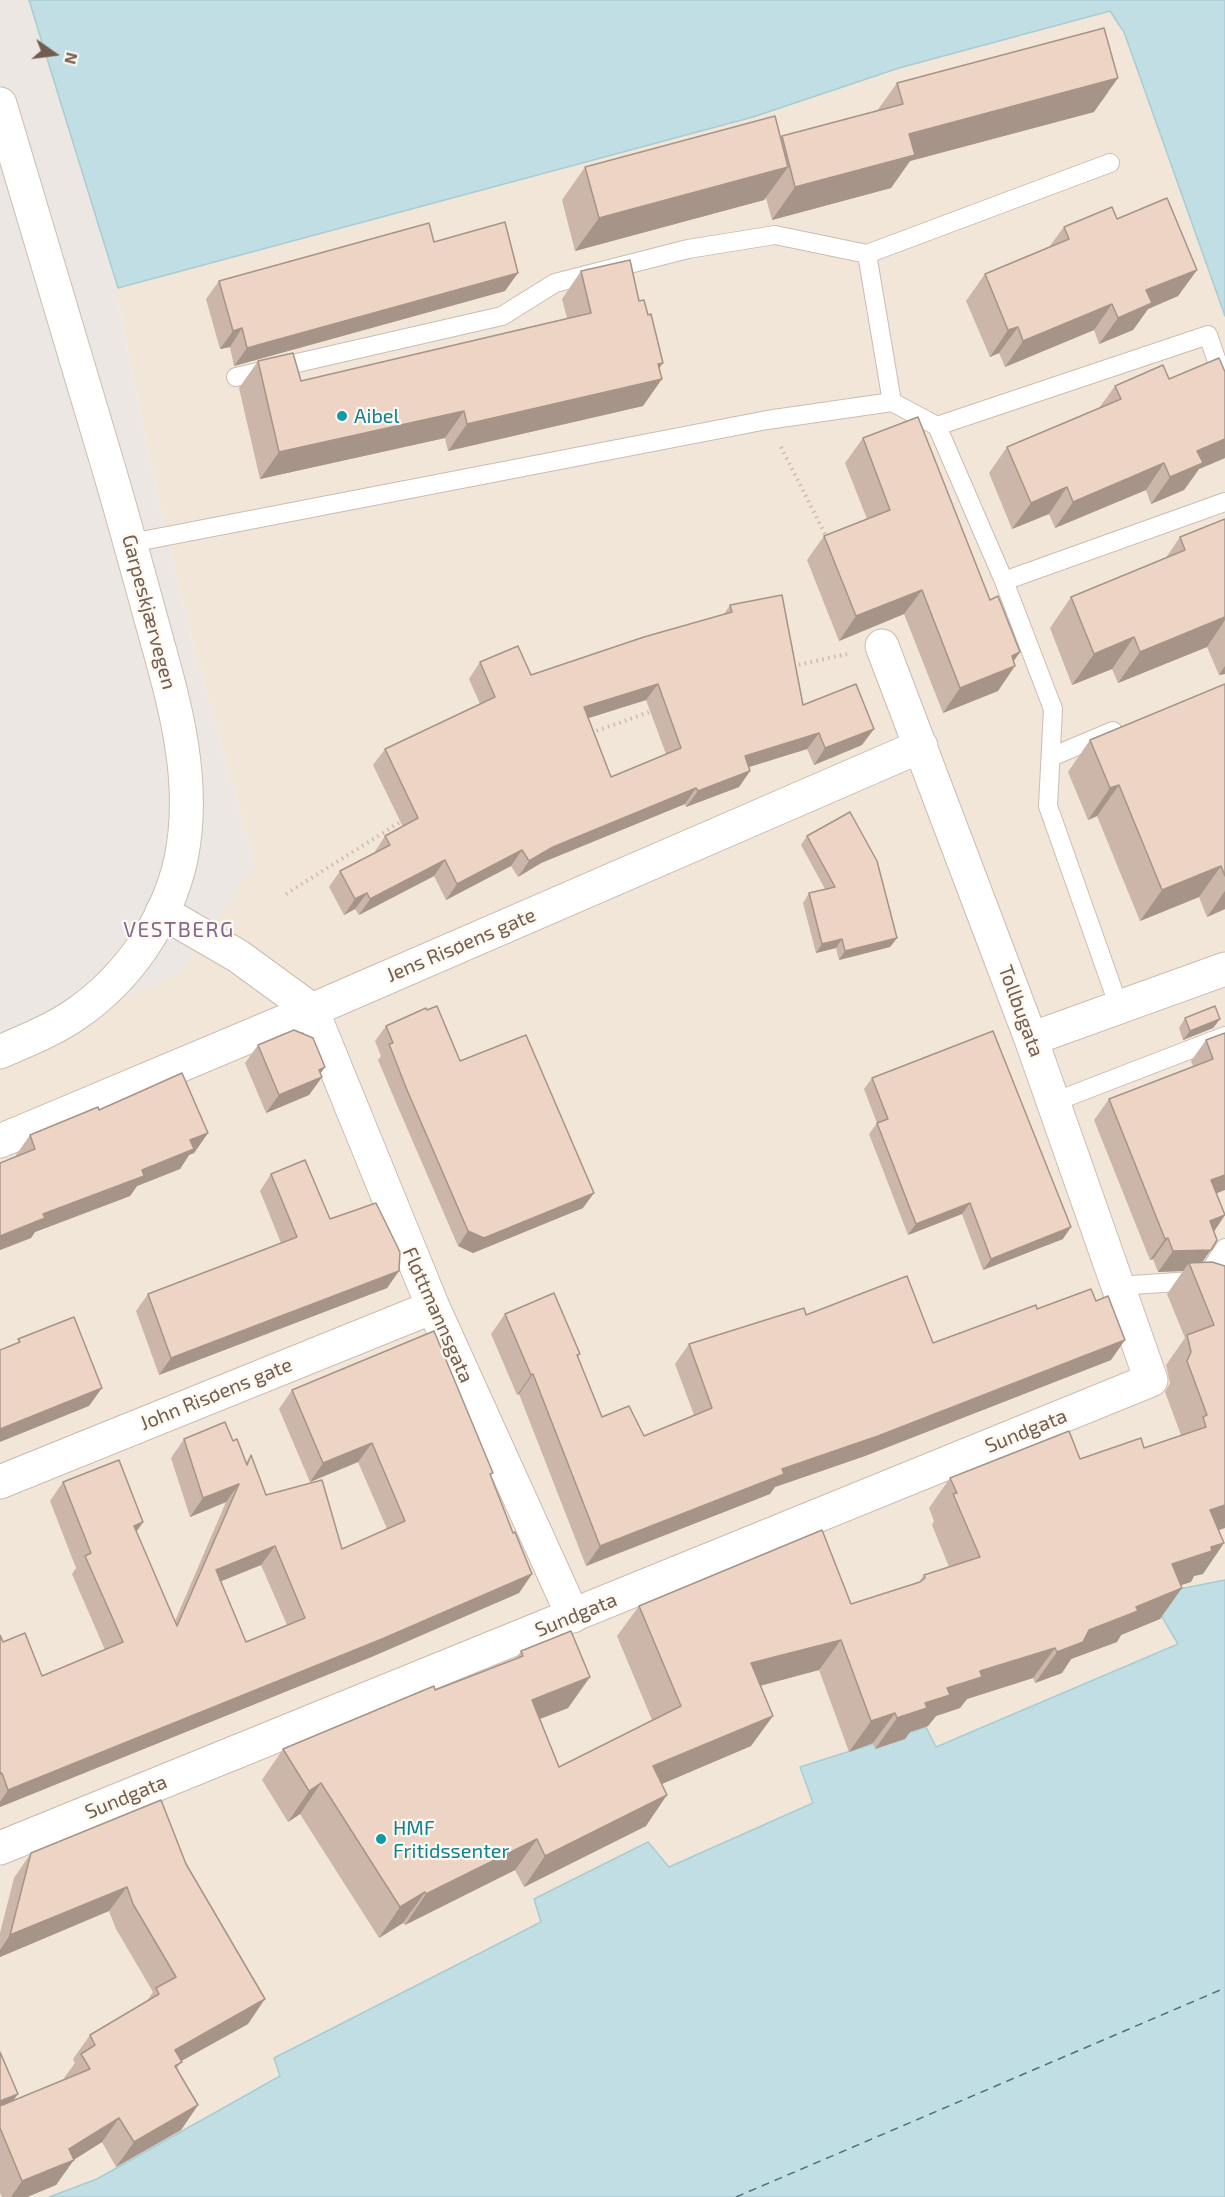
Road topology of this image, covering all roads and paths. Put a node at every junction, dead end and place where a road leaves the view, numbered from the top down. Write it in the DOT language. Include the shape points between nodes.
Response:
graph roads {
  1 [pos="0,104"];
  2 [pos="1110,163"];
  3 [pos="867,254"];
  4 [pos="236,377"];
  5 [pos="1225,385"];
  6 [pos="892,402"];
  7 [pos="767,420"];
  8 [pos="937,426"];
  9 [pos="1225,502"];
  10 [pos="131,543"];
  11 [pos="829,543"];
  12 [pos="1004,580"];
  13 [pos="882,646"];
  14 [pos="781,669"];
  15 [pos="660,708"];
  16 [pos="1127,725"];
  17 [pos="583,736"];
  18 [pos="921,746"];
  19 [pos="1051,757"];
  20 [pos="409,817"];
  21 [pos="286,894"];
  22 [pos="162,912"];
  23 [pos="1225,969"];
  24 [pos="1119,1007"];
  25 [pos="312,1010"];
  26 [pos="1225,1036"];
  27 [pos="1031,1038"];
  28 [pos="0,1052"];
  29 [pos="1054,1102"];
  30 [pos="0,1141"];
  31 [pos="1225,1248"];
  32 [pos="1202,1284"];
  33 [pos="1117,1286"];
  34 [pos="1225,1293"];
  35 [pos="433,1307"];
  36 [pos="1151,1380"];
  37 [pos="0,1482"];
  38 [pos="573,1616"];
  39 [pos="0,1848"];
  1 -- 10 [label="street, Garpeskjærvegen"];
  2 -- 3 [label="lane"];
  3 -- 4 [label="lane" via="775,235 688,249 555,283 502,316"];
  3 -- 6 [label="lane"];
  5 -- 8 [label="lane" via="1208,335"];
  6 -- 7 [label="lane"];
  6 -- 8 [label="lane"];
  7 -- 10 [label="lane"];
  7 -- 11 [label="path"];
  8 -- 12 [label="lane"];
  9 -- 12 [label="lane"];
  10 -- 22 [label="street, Garpeskjærvegen" via="173,699 186,769 187,819 180,862"];
  12 -- 19 [label="lane" via="1053,709"];
  13 -- 14 [label="path"];
  13 -- 18 [label="street, Tollbugata"];
  15 -- 17 [label="path"];
  16 -- 19 [label="lane"];
  18 -- 25 [label="street, Jens Risøens gate"];
  18 -- 27 [label="street, Tollbugata"];
  19 -- 24 [label="lane" via="1048,806"];
  20 -- 21 [label="path"];
  22 -- 25 [label="street" via="238,956"];
  22 -- 28 [label="street, Garpeskjærvegen" via="138,956 108,989 74,1015"];
  23 -- 24 [label="street"];
  24 -- 27 [label="street"];
  25 -- 30 [label="street, Jens Risøens gate"];
  25 -- 35 [label="street, Fløttmannsgata"];
  26 -- 29 [label="lane"];
  27 -- 29 [label="street, Tollbugata"];
  29 -- 33 [label="street, Tollbugata"];
  31 -- 32 [label="lane"];
  32 -- 33 [label="lane" via="1192,1281"];
  32 -- 34 [label="lane"];
  33 -- 36 [label="street, Tollbugata"];
  35 -- 37 [label="street, John Risøens gate"];
  35 -- 38 [label="street, Fløttmannsgata"];
  36 -- 38 [label="street, Sundgata"];
  38 -- 39 [label="street, Sundgata"];
}
